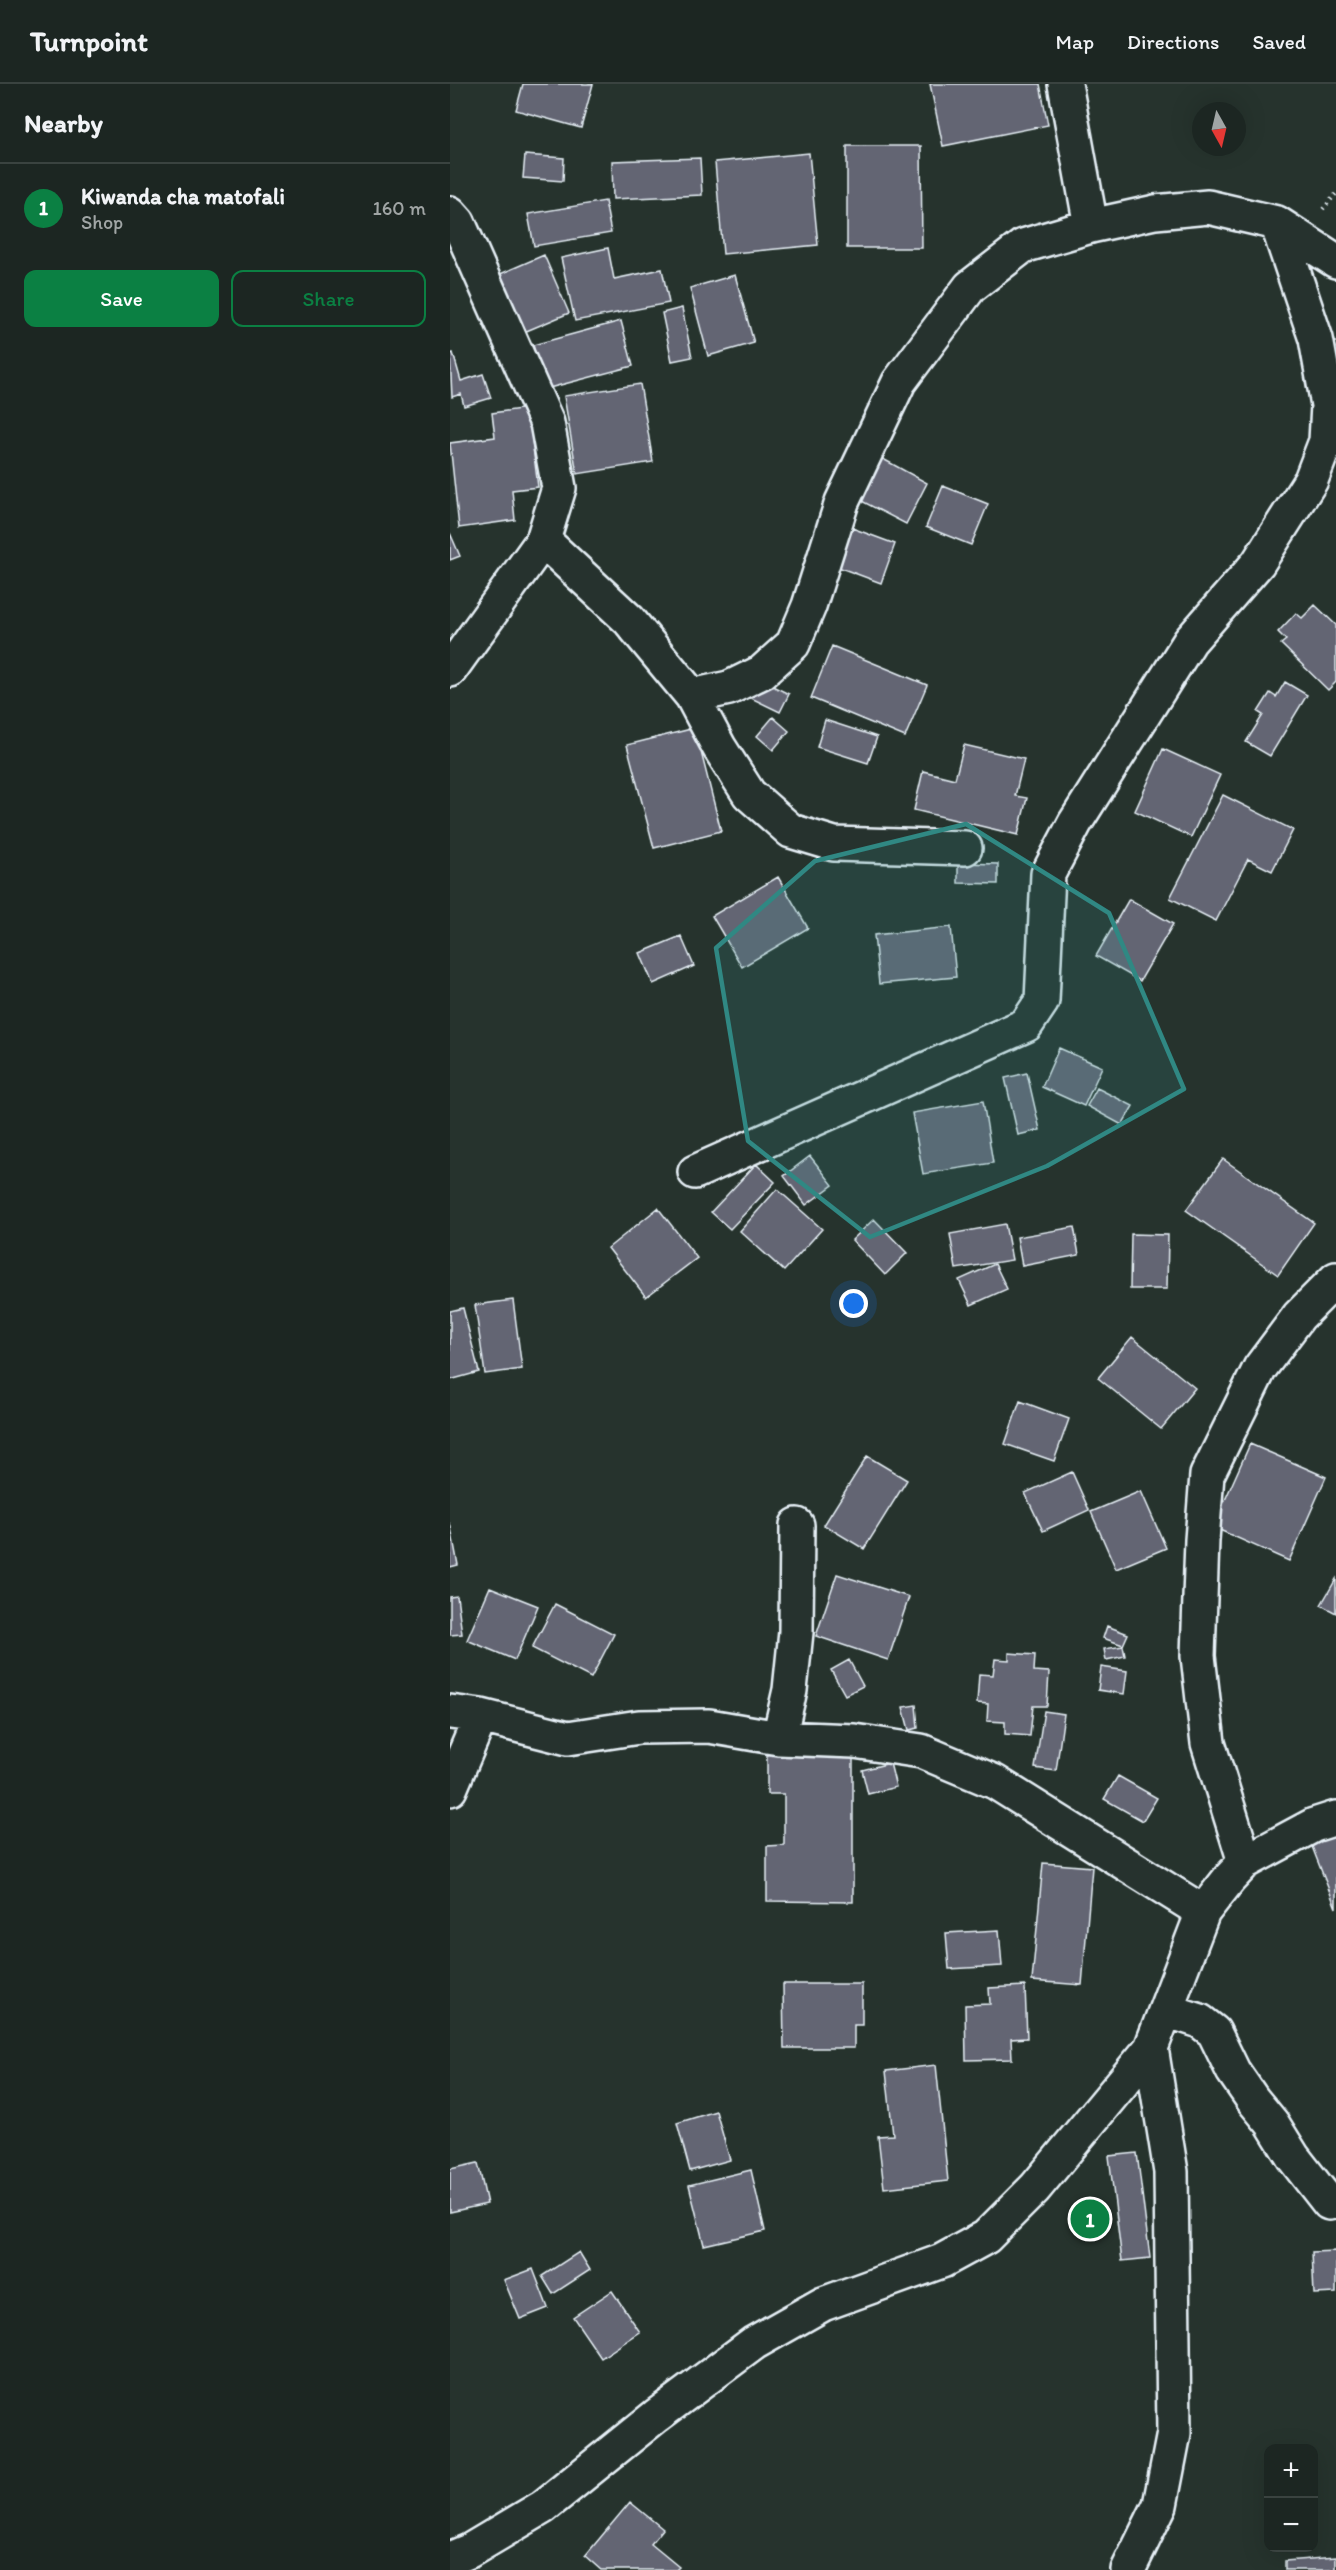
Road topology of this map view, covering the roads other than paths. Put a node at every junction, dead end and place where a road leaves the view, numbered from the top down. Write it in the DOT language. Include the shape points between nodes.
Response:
graph roads {
  1 [pos="1065,84"];
  2 [pos="450,213"];
  3 [pos="1278,223"];
  4 [pos="1091,226"];
  5 [pos="1336,261"];
  6 [pos="543,540"];
  7 [pos="450,670"];
  8 [pos="692,696"];
  9 [pos="964,848"];
  10 [pos="695,1172"];
  11 [pos="1336,1279"];
  12 [pos="797,1525"];
  13 [pos="466,1714"];
  14 [pos="779,1738"];
  15 [pos="450,1789"];
  16 [pos="1336,1818"];
  17 [pos="1245,1862"];
  18 [pos="1203,1912"];
  19 [pos="1166,2010"];
  20 [pos="1151,2048"];
  21 [pos="1329,2203"];
  22 [pos="450,2559"];
  23 [pos="1128,2570"];
  1 -- 4 [label="street"];
  2 -- 6 [label="street" via="458,222 548,423 559,488"];
  3 -- 4 [label="street" via="1208,207 1155,212"];
  3 -- 5 [label="street"];
  3 -- 10 [label="street" via="1316,339 1328,405 1326,441 1311,480 1263,554 1190,641 1075,823 1048,874 1042,1001 1026,1025"];
  4 -- 8 [label="street" via="1023,246 970,287 899,382 842,502 793,644 762,672 729,688"];
  6 -- 7 [label="street"];
  6 -- 8 [label="street" via="629,620"];
  8 -- 9 [label="street" via="749,794 790,831 834,844"];
  11 -- 17 [label="street" via="1299,1316 1260,1368 1207,1475 1198,1656 1208,1743"];
  12 -- 14 [label="street" via="796,1632 790,1690"];
  13 -- 14 [label="street" via="568,1738 639,1727 709,1726"];
  13 -- 15 [label="street"];
  14 -- 18 [label="street" via="854,1741 921,1751 995,1782"];
  16 -- 17 [label="street" via="1314,1825"];
  17 -- 18 [label="street"];
  18 -- 19 [label="street"];
  19 -- 20 [label="street"];
  19 -- 21 [label="street" via="1200,2021 1214,2032 1233,2071"];
  20 -- 22 [label="street" via="1035,2188 986,2237 942,2261 823,2304 754,2343 543,2507"];
  20 -- 23 [label="street" via="1171,2172 1174,2433 1160,2505"];
}
